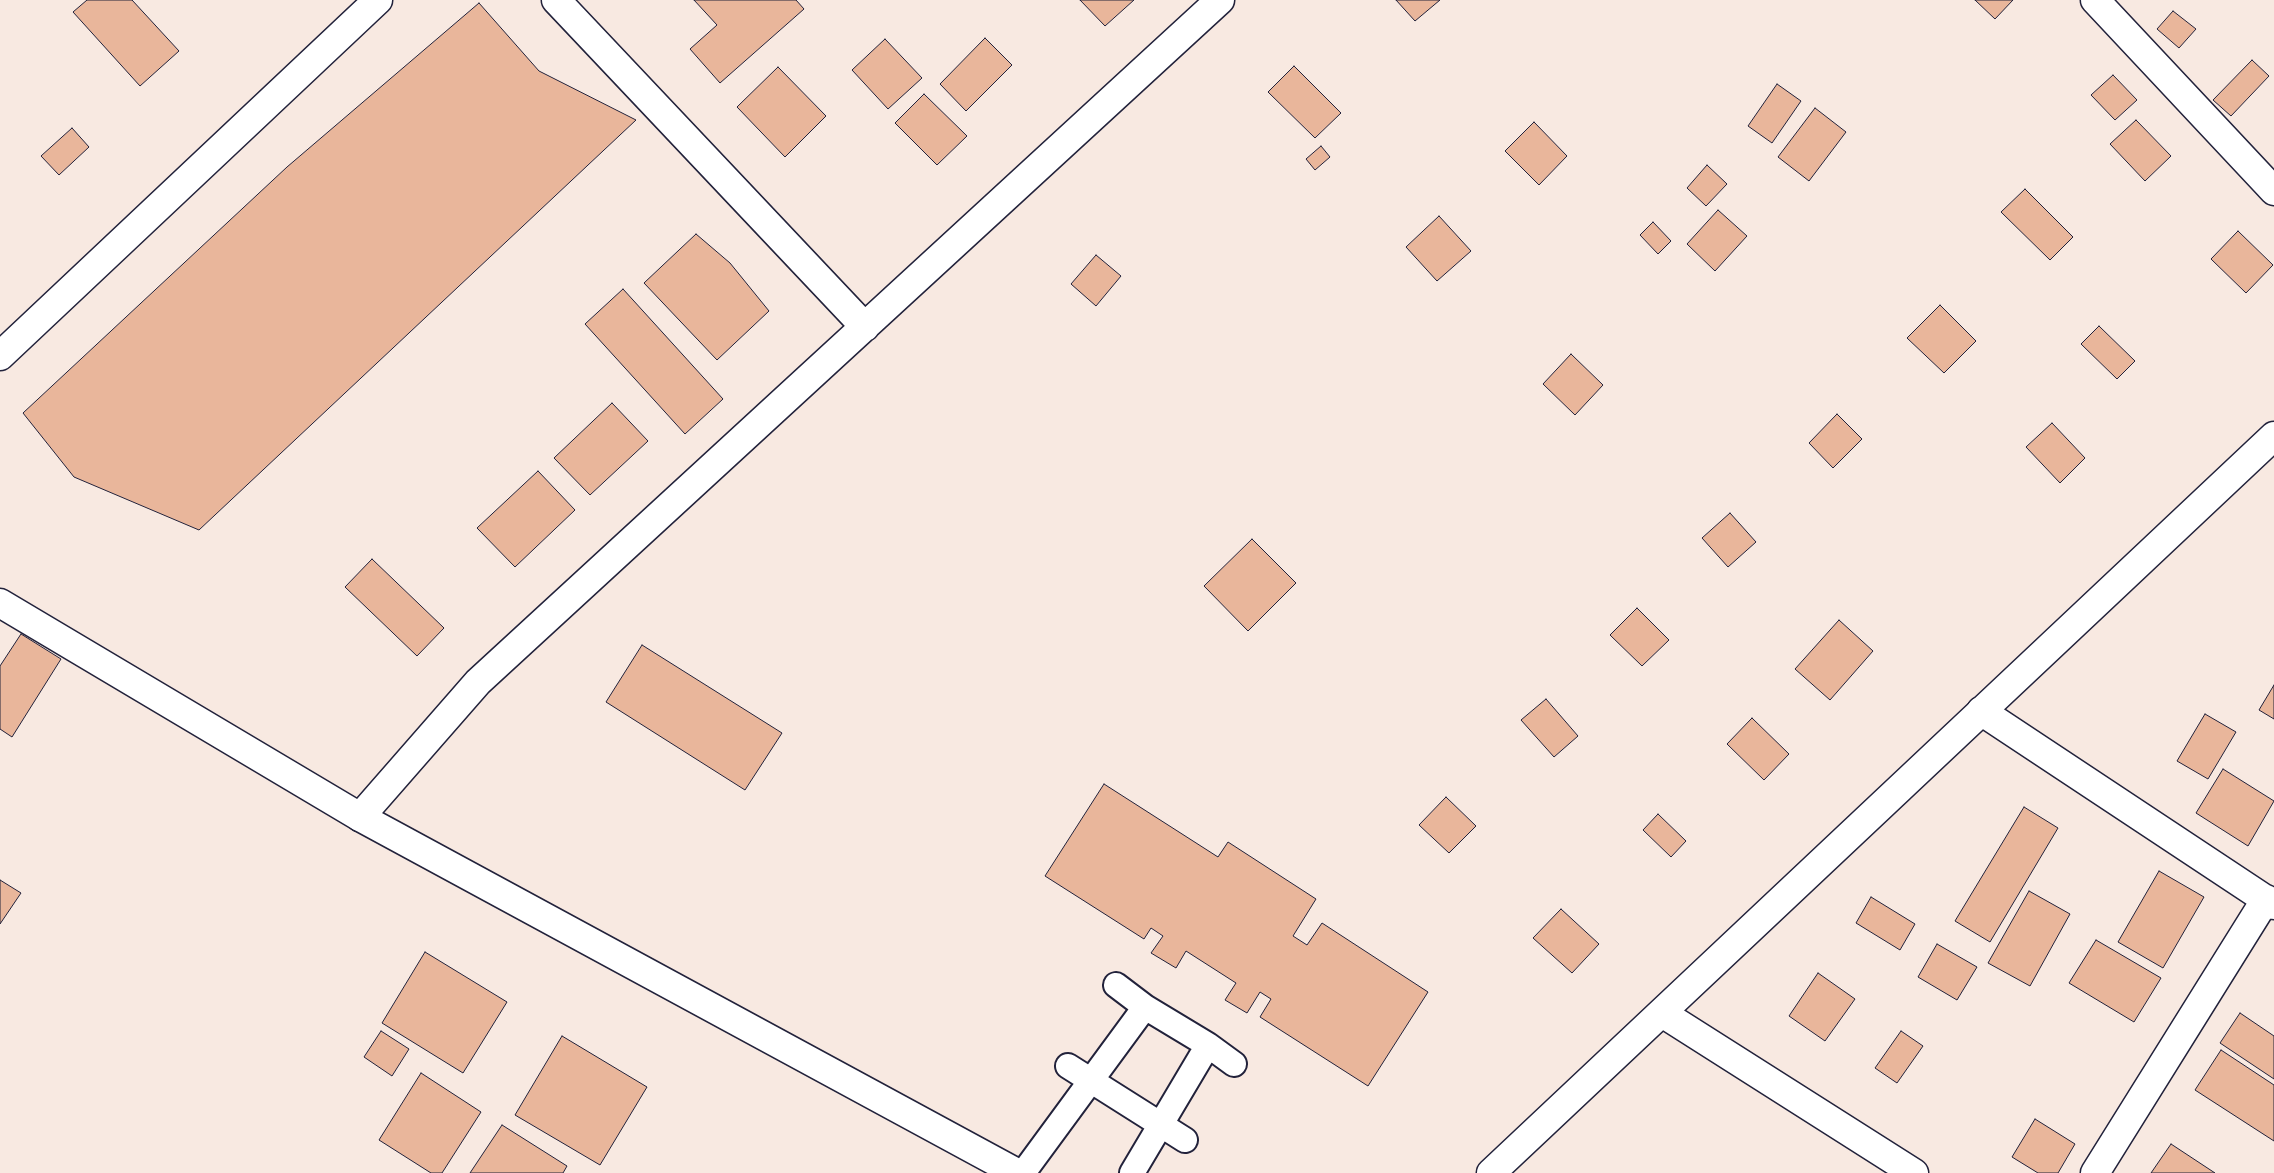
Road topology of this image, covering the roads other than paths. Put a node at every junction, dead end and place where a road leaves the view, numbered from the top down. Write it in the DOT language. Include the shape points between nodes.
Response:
graph roads {
  1 [pos="378,0"];
  2 [pos="556,0"];
  3 [pos="1220,0"];
  4 [pos="2095,0"];
  5 [pos="2274,191"];
  6 [pos="865,327"];
  7 [pos="0,356"];
  8 [pos="2274,436"];
  9 [pos="0,603"];
  10 [pos="1981,711"];
  11 [pos="360,817"];
  12 [pos="2270,902"];
  13 [pos="1116,986"];
  14 [pos="1145,1007"];
  15 [pos="1662,1013"];
  16 [pos="1208,1045"];
  17 [pos="1234,1064"];
  18 [pos="1068,1066"];
  19 [pos="1090,1080"];
  20 [pos="1160,1125"];
  21 [pos="1185,1140"];
  22 [pos="1017,1173"];
  23 [pos="1023,1173"];
  24 [pos="1132,1173"];
  25 [pos="1491,1173"];
  26 [pos="1914,1173"];
  27 [pos="2095,1173"];
  1 -- 7 [label="street"];
  2 -- 6 [label="street"];
  3 -- 6 [label="street"];
  4 -- 5 [label="street"];
  6 -- 11 [label="street" via="478,682"];
  8 -- 10 [label="street"];
  9 -- 11 [label="street"];
  10 -- 12 [label="street"];
  10 -- 15 [label="street"];
  11 -- 22 [label="street"];
  12 -- 27 [label="street"];
  13 -- 14 [label="lane"];
  14 -- 16 [label="lane"];
  14 -- 19 [label="lane"];
  15 -- 25 [label="street"];
  15 -- 26 [label="street"];
  16 -- 17 [label="lane"];
  16 -- 20 [label="lane"];
  18 -- 19 [label="lane"];
  19 -- 20 [label="lane"];
  19 -- 23 [label="lane"];
  20 -- 21 [label="lane"];
  20 -- 24 [label="lane"];
}
